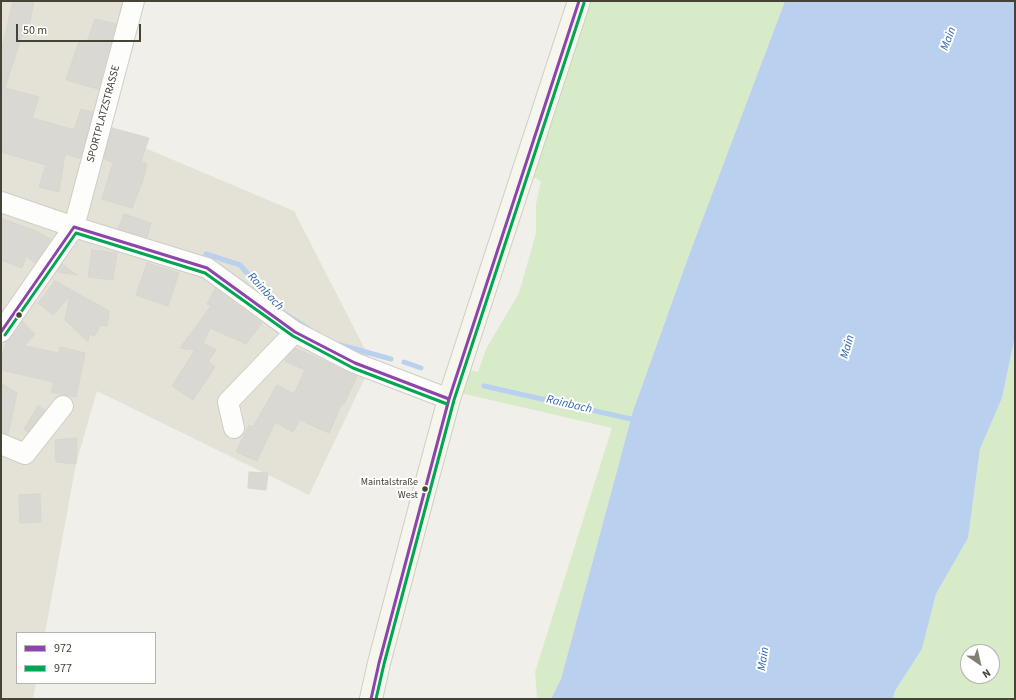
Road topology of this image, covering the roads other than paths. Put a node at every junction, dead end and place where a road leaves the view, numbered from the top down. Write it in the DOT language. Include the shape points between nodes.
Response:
graph roads {
  1 [pos="134,1"];
  2 [pos="579,1"];
  3 [pos="1,202"];
  4 [pos="74,227"];
  5 [pos="1,332"];
  6 [pos="294,332"];
  7 [pos="450,399"];
  8 [pos="63,406"];
  9 [pos="234,428"];
  10 [pos="1,444"];
  11 [pos="371,699"];
  1 -- 4 [label="street, SPORTPLATZSTRASSE"];
  2 -- 7 [label="main road"];
  3 -- 4 [label="street"];
  4 -- 5 [label="street, SPORTPLATZSTRASSE"];
  4 -- 6 [label="street" via="207,268"];
  6 -- 7 [label="street" via="355,363"];
  6 -- 9 [label="street" via="228,402"];
  7 -- 11 [label="main road"];
  8 -- 10 [label="street" via="25,454"];
}
